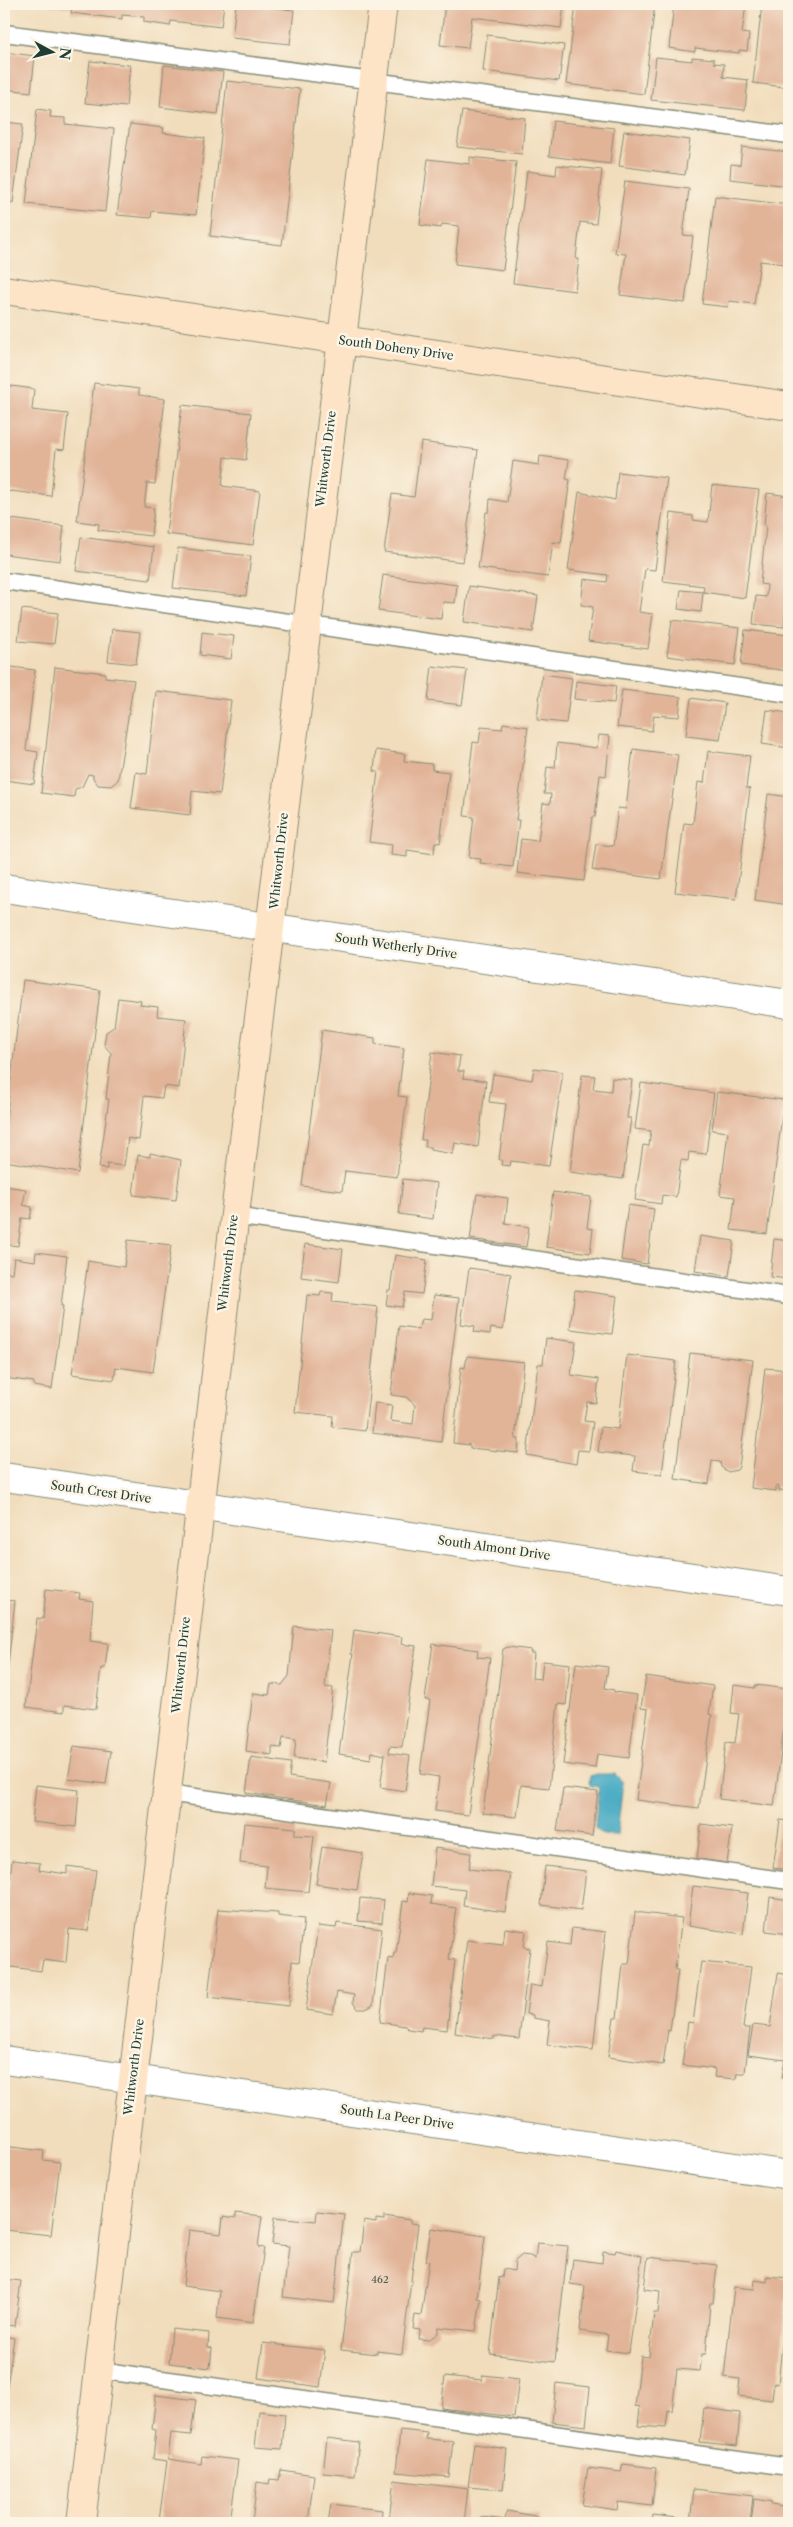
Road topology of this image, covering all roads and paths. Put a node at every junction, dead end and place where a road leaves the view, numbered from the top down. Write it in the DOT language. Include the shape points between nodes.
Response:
graph roads {
  1 [pos="383,4"];
  2 [pos="4,33"];
  3 [pos="373,80"];
  4 [pos="789,135"];
  5 [pos="4,290"];
  6 [pos="340,340"];
  7 [pos="789,406"];
  8 [pos="4,580"];
  9 [pos="306,624"];
  10 [pos="789,694"];
  11 [pos="4,888"];
  12 [pos="271,927"];
  13 [pos="789,1004"];
  14 [pos="234,1216"];
  15 [pos="789,1296"];
  16 [pos="4,1477"];
  17 [pos="199,1506"];
  18 [pos="789,1591"];
  19 [pos="167,1793"];
  20 [pos="789,1881"];
  21 [pos="4,2060"];
  22 [pos="132,2078"];
  23 [pos="789,2175"];
  24 [pos="98,2370"];
  25 [pos="789,2467"];
  26 [pos="81,2523"];
  1 -- 3 [label="street, Whitworth Drive"];
  2 -- 3 [label="lane"];
  3 -- 4 [label="lane"];
  3 -- 6 [label="street, Whitworth Drive"];
  5 -- 6 [label="street, South Doheny Drive"];
  6 -- 7 [label="street, South Doheny Drive"];
  6 -- 9 [label="street, Whitworth Drive"];
  8 -- 9 [label="lane"];
  9 -- 10 [label="lane"];
  9 -- 12 [label="street, Whitworth Drive"];
  11 -- 12 [label="street, South Wetherly Drive"];
  12 -- 13 [label="street, South Wetherly Drive"];
  12 -- 14 [label="street, Whitworth Drive"];
  14 -- 15 [label="lane"];
  14 -- 17 [label="street, Whitworth Drive"];
  16 -- 17 [label="street, South Crest Drive"];
  17 -- 18 [label="street, South Almont Drive"];
  17 -- 19 [label="street, Whitworth Drive"];
  19 -- 20 [label="lane"];
  19 -- 22 [label="street, Whitworth Drive"];
  21 -- 22 [label="street, South La Peer Drive"];
  22 -- 23 [label="street, South La Peer Drive"];
  22 -- 24 [label="street, Whitworth Drive"];
  24 -- 25 [label="lane"];
  24 -- 26 [label="street, Whitworth Drive"];
}
